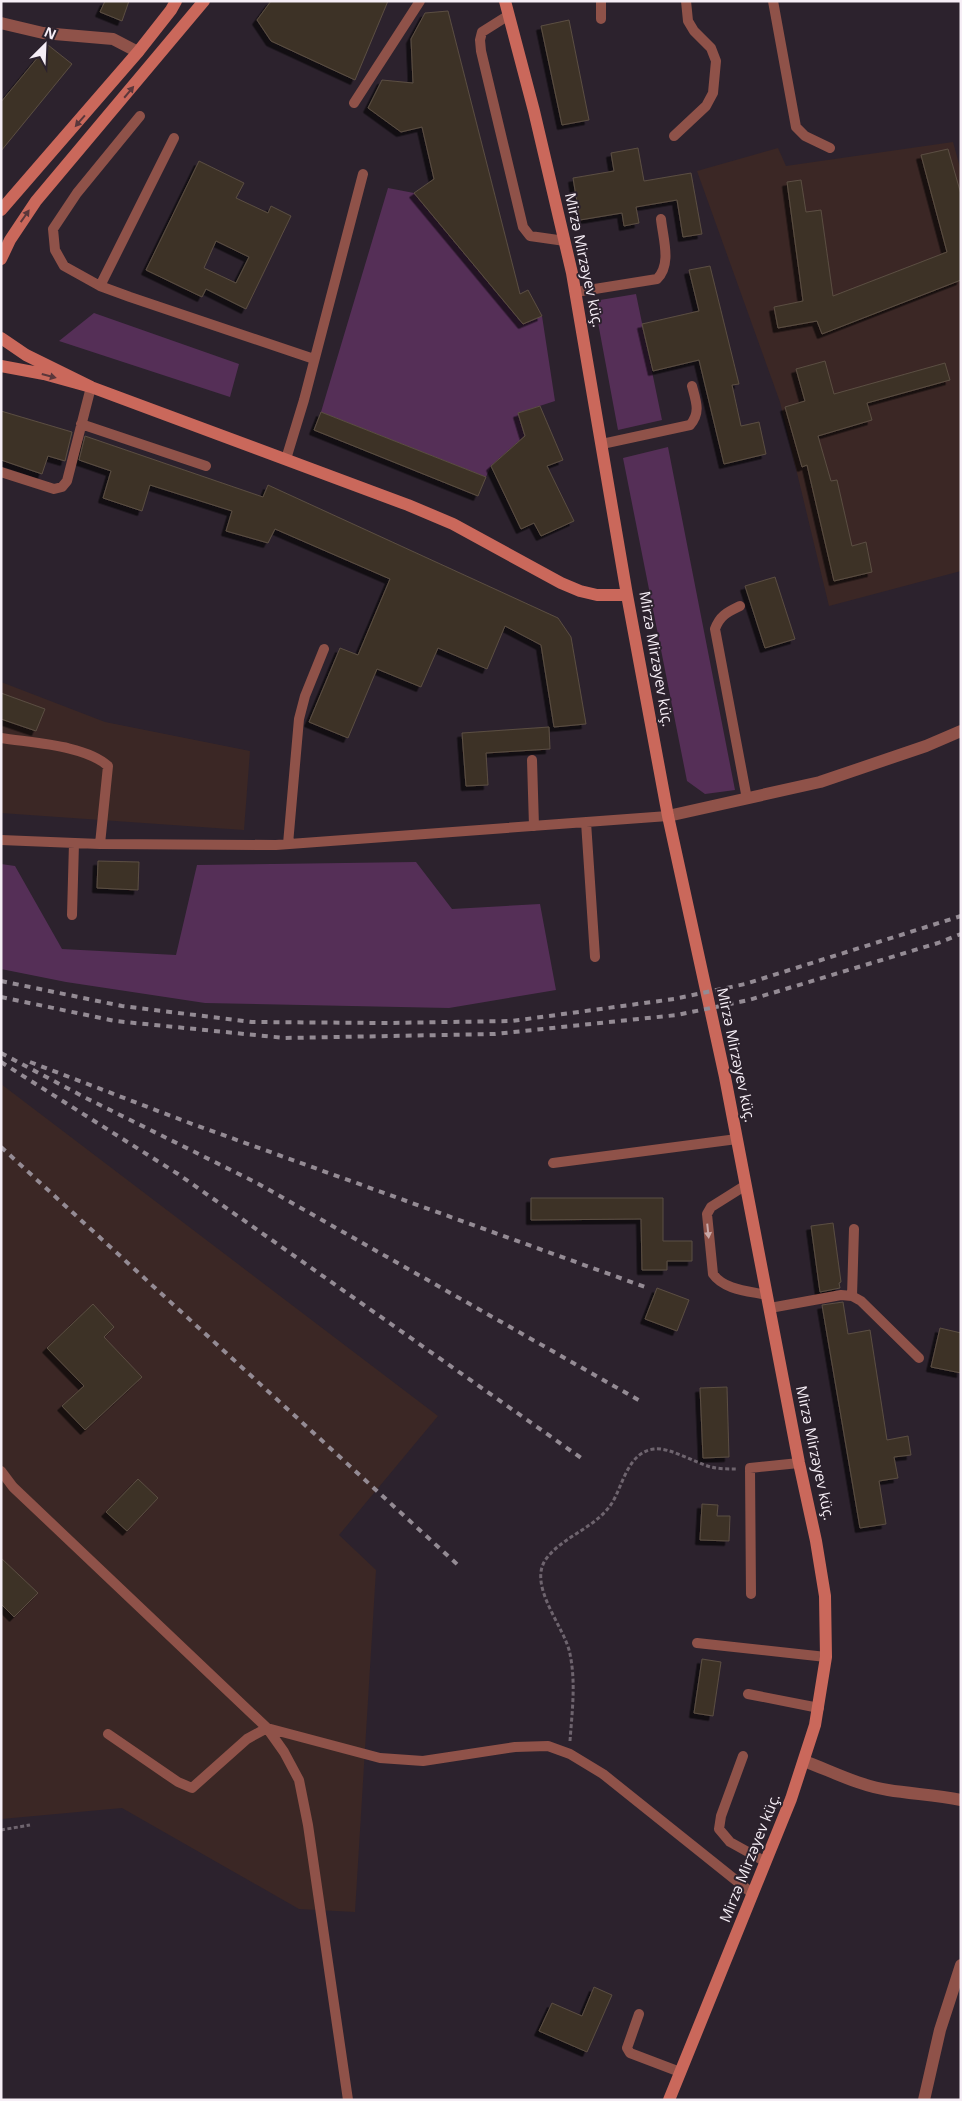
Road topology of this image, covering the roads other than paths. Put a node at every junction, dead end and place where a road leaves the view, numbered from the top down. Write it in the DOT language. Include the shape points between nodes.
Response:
graph roads {
  1 [pos="176,1"];
  2 [pos="204,1"];
  3 [pos="420,1"];
  4 [pos="505,1"];
  5 [pos="601,1"];
  6 [pos="686,1"];
  7 [pos="773,1"];
  8 [pos="508,15"];
  9 [pos="601,19"];
  10 [pos="1,23"];
  11 [pos="138,52"];
  12 [pos="354,103"];
  13 [pos="140,116"];
  14 [pos="674,136"];
  15 [pos="174,138"];
  16 [pos="830,148"];
  17 [pos="363,174"];
  18 [pos="1,210"];
  19 [pos="661,219"];
  20 [pos="565,241"];
  21 [pos="1,259"];
  22 [pos="100,286"];
  23 [pos="576,292"];
  24 [pos="1,338"];
  25 [pos="314,359"];
  26 [pos="1,366"];
  27 [pos="692,386"];
  28 [pos="91,387"];
  29 [pos="82,424"];
  30 [pos="602,444"];
  31 [pos="286,458"];
  32 [pos="206,466"];
  33 [pos="1,472"];
  34 [pos="627,595"];
  35 [pos="740,606"];
  36 [pos="324,650"];
  37 [pos="961,731"];
  38 [pos="1,738"];
  39 [pos="532,760"];
  40 [pos="747,799"];
  41 [pos="668,816"];
  42 [pos="586,822"];
  43 [pos="534,826"];
  44 [pos="1,840"];
  45 [pos="74,844"];
  46 [pos="100,844"];
  47 [pos="288,844"];
  48 [pos="72,915"];
  49 [pos="595,958"];
  50 [pos="737,1139"];
  51 [pos="553,1163"];
  52 [pos="746,1185"];
  53 [pos="854,1229"];
  54 [pos="767,1295"];
  55 [pos="852,1296"];
  56 [pos="770,1308"];
  57 [pos="918,1358"];
  58 [pos="799,1463"];
  59 [pos="1,1471"];
  60 [pos="750,1594"];
  61 [pos="697,1642"];
  62 [pos="826,1657"];
  63 [pos="748,1694"];
  64 [pos="819,1708"];
  65 [pos="267,1728"];
  66 [pos="108,1734"];
  67 [pos="743,1756"];
  68 [pos="804,1761"];
  69 [pos="961,1800"];
  70 [pos="766,1862"];
  71 [pos="752,1894"];
  72 [pos="961,1965"];
  73 [pos="640,2014"];
  74 [pos="680,2072"];
  75 [pos="348,2100"];
  76 [pos="669,2100"];
  77 [pos="924,2100"];
  1 -- 11 [label="main road"];
  21 -- 2 [label="main road, one-way" via="36,201"];
  3 -- 12 [label="lane"];
  4 -- 8 [label="main road, Mirzə Mirzəyev küç."];
  5 -- 9 [label="lane"];
  6 -- 14 [label="lane" via="688,21 711,48 716,61 713,93 706,106"];
  7 -- 16 [label="lane" via="796,127"];
  8 -- 20 [label="main road, Mirzə Mirzəyev küç."];
  8 -- 20 [label="lane" via="482,32 480,40 523,227 530,236"];
  10 -- 11 [label="street" via="43,33 113,39"];
  11 -- 18 [label="main road, one-way"];
  13 -- 22 [label="lane" via="76,193 53,229 55,250 64,266"];
  15 -- 22 [label="lane"];
  17 -- 25 [label="lane"];
  19 -- 23 [label="lane" via="666,264 657,279"];
  20 -- 23 [label="main road, Mirzə Mirzəyev küç."];
  22 -- 25 [label="lane"];
  23 -- 30 [label="main road, Mirzə Mirzəyev küç."];
  24 -- 28 [label="main road" via="26,355"];
  25 -- 31 [label="lane"];
  26 -- 28 [label="main road, one-way"];
  27 -- 30 [label="lane" via="698,410 690,425"];
  28 -- 29 [label="lane"];
  28 -- 31 [label="main road"];
  29 -- 32 [label="lane"];
  29 -- 33 [label="lane" via="67,481 62,487 54,489"];
  30 -- 34 [label="main road, Mirzə Mirzəyev küç."];
  31 -- 34 [label="main road" via="453,524 580,591 597,595"];
  34 -- 41 [label="main road, Mirzə Mirzəyev küç."];
  35 -- 40 [label="lane" via="718,619 715,629"];
  36 -- 47 [label="lane" via="299,719"];
  37 -- 40 [label="street" via="820,782"];
  38 -- 46 [label="lane" via="84,752 108,766"];
  39 -- 43 [label="lane"];
  40 -- 41 [label="street"];
  41 -- 42 [label="lane"];
  41 -- 50 [label="main road, Mirzə Mirzəyev küç."];
  42 -- 43 [label="lane"];
  42 -- 49 [label="lane"];
  43 -- 47 [label="lane"];
  44 -- 45 [label="lane"];
  45 -- 46 [label="lane"];
  45 -- 48 [label="lane"];
  46 -- 47 [label="lane"];
  50 -- 51 [label="lane"];
  50 -- 52 [label="main road, Mirzə Mirzəyev küç."];
  52 -- 54 [label="main road, Mirzə Mirzəyev küç."];
  52 -- 54 [label="lane, one-way" via="711,1207 707,1214 713,1274 726,1286"];
  53 -- 55 [label="lane"];
  54 -- 56 [label="main road, Mirzə Mirzəyev küç."];
  55 -- 56 [label="lane" via="840,1295"];
  55 -- 57 [label="lane" via="861,1301"];
  56 -- 58 [label="main road, Mirzə Mirzəyev küç."];
  58 -- 60 [label="lane" via="750,1468"];
  58 -- 62 [label="main road, Mirzə Mirzəyev küç." via="825,1596"];
  59 -- 65 [label="lane" via="21,1494"];
  61 -- 62 [label="lane"];
  62 -- 64 [label="main road, Mirzə Mirzəyev küç."];
  63 -- 64 [label="lane"];
  64 -- 68 [label="main road, Mirzə Mirzəyev küç."];
  65 -- 66 [label="lane" via="247,1739 192,1788 178,1782"];
  65 -- 71 [label="lane" via="380,1758 423,1761 515,1747 548,1746 570,1754 603,1774"];
  65 -- 75 [label="lane" via="300,1780"];
  67 -- 70 [label="lane" via="719,1829 730,1842"];
  68 -- 69 [label="street" via="887,1790"];
  68 -- 70 [label="main road, Mirzə Mirzəyev küç."];
  70 -- 71 [label="main road, Mirzə Mirzəyev küç."];
  71 -- 74 [label="main road, Mirzə Mirzəyev küç."];
  72 -- 77 [label="street" via="940,2030"];
  73 -- 74 [label="lane" via="627,2048 630,2053"];
  74 -- 76 [label="main road, Mirzə Mirzəyev küç."];
}
